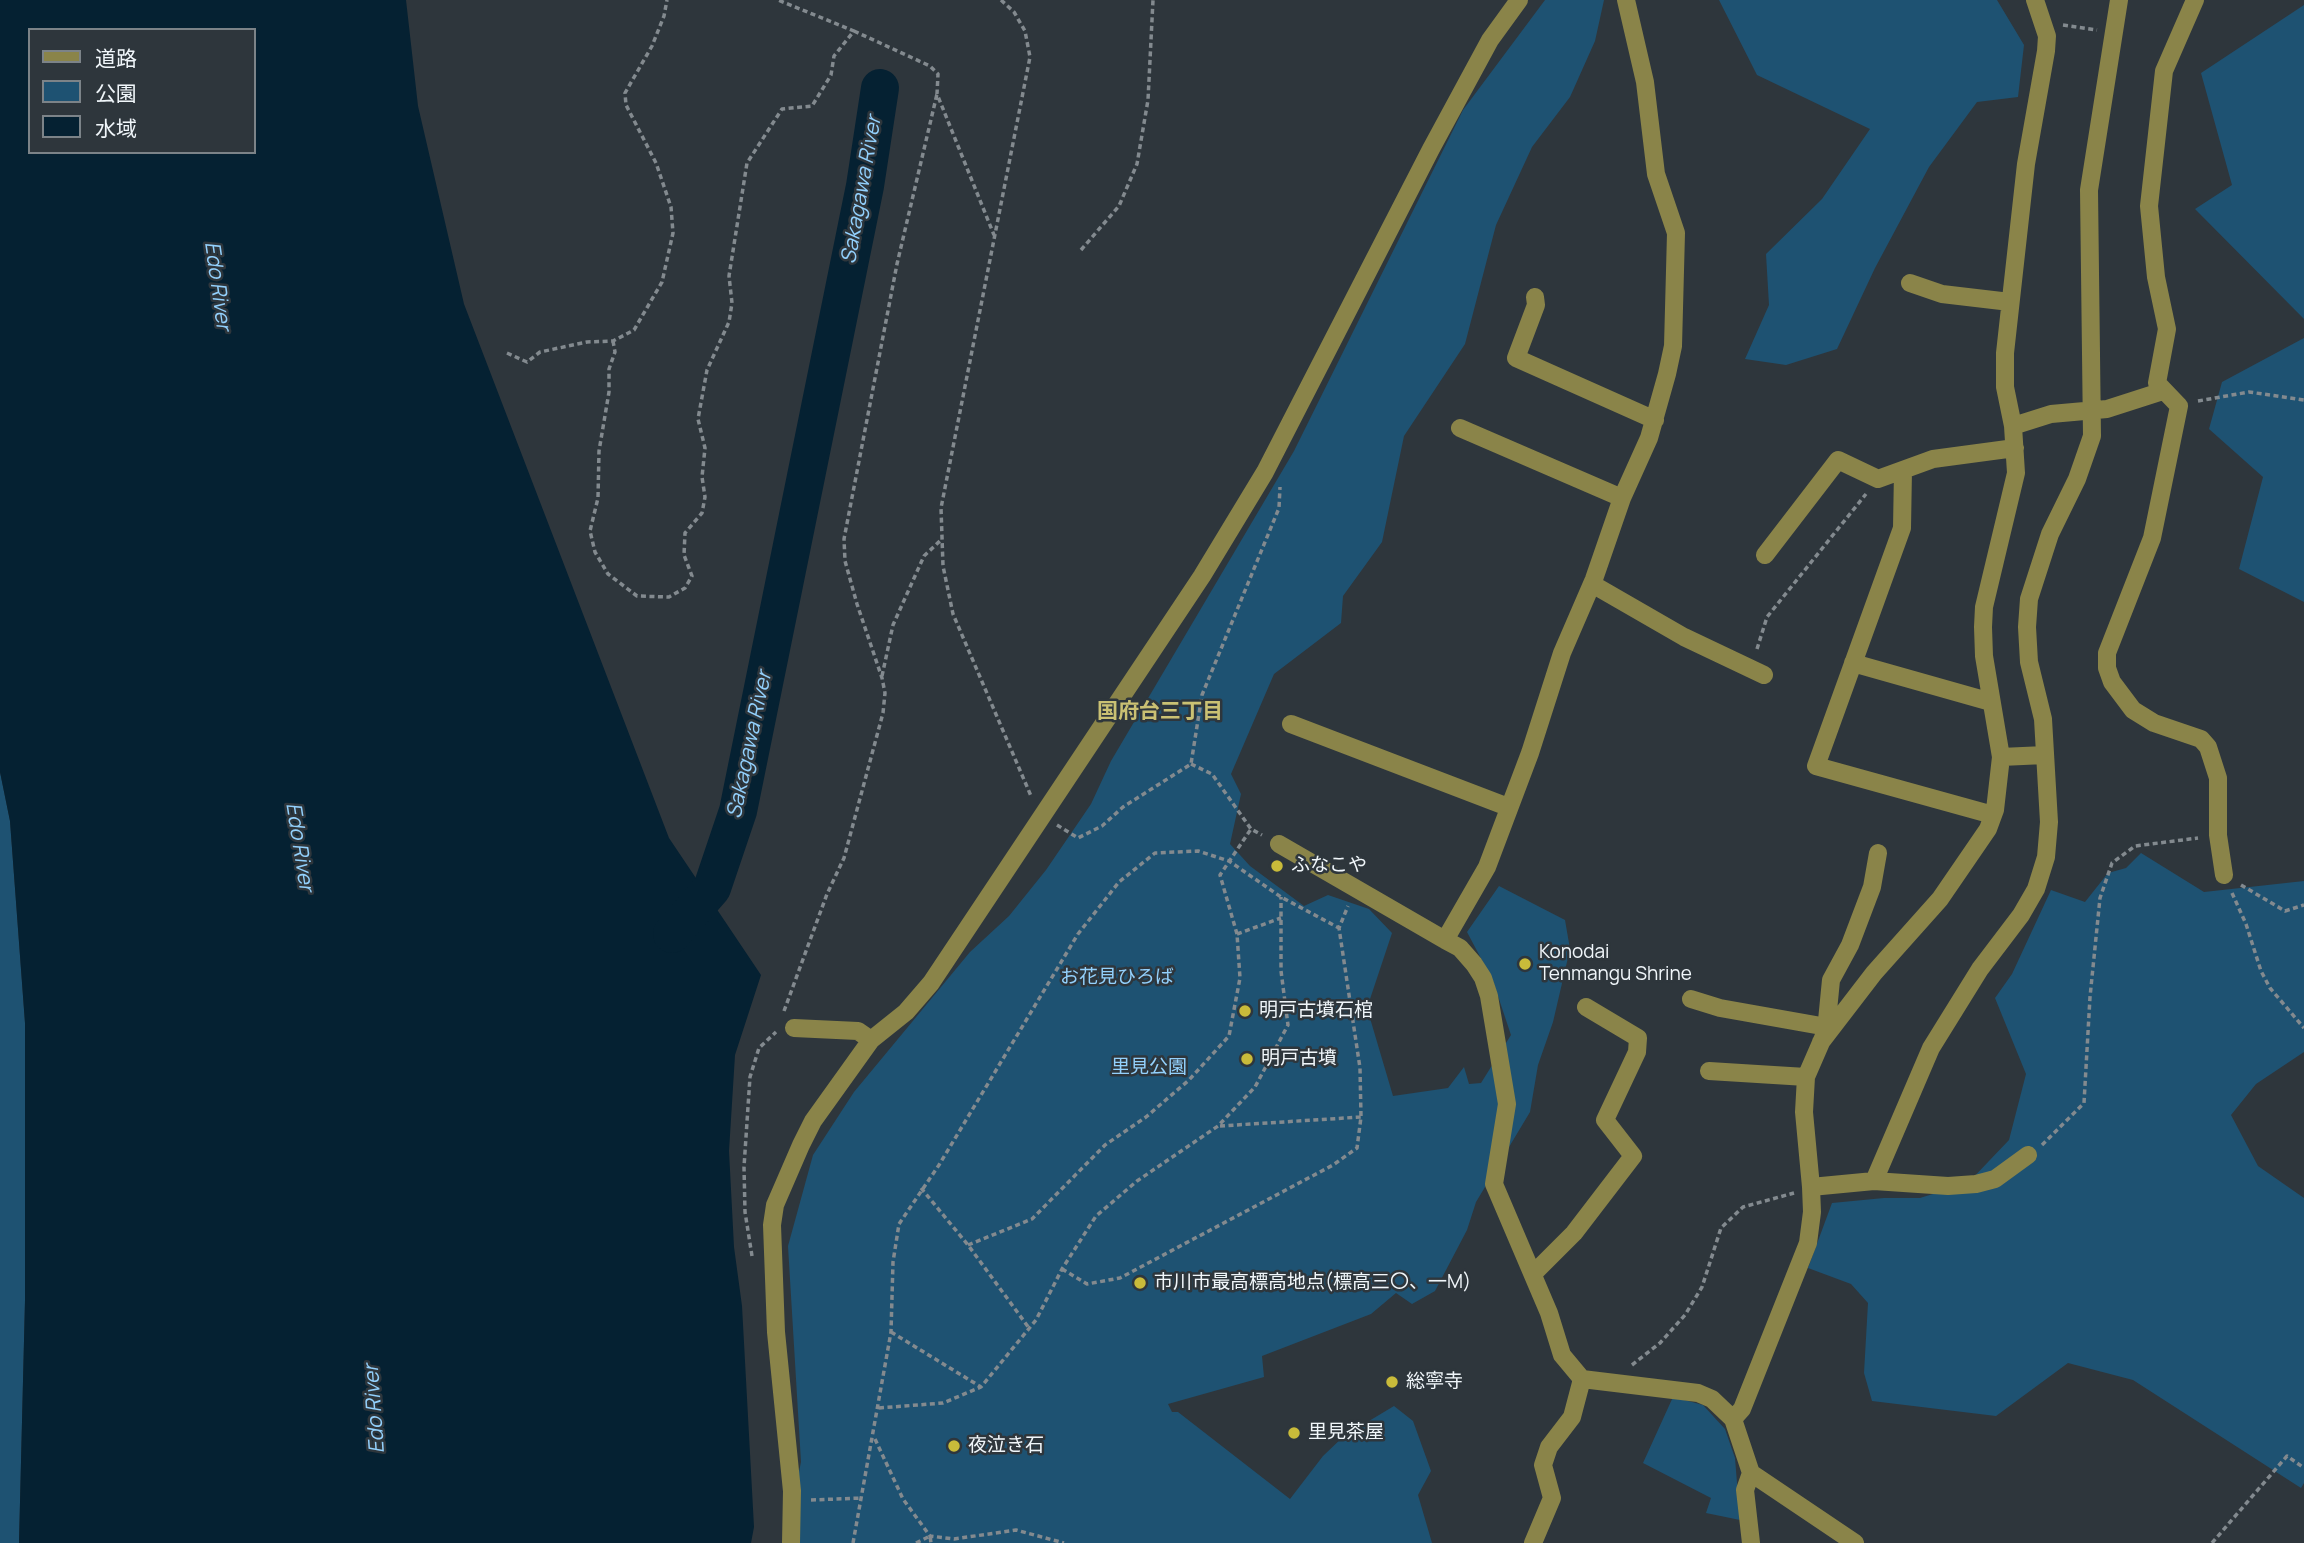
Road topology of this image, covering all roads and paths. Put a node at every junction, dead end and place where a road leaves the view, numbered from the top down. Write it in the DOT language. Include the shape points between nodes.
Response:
graph roads {
  1 [pos="667,0"];
  2 [pos="778,0"];
  3 [pos="1001,0"];
  4 [pos="1153,0"];
  5 [pos="1519,0"];
  6 [pos="1626,0"];
  7 [pos="2035,0"];
  8 [pos="2119,0"];
  9 [pos="2194,0"];
  10 [pos="2044,22"];
  11 [pos="854,31"];
  12 [pos="2113,33"];
  13 [pos="937,94"];
  14 [pos="994,236"];
  15 [pos="1081,250"];
  16 [pos="1910,283"];
  17 [pos="1535,296"];
  18 [pos="2010,302"];
  19 [pos="614,341"];
  20 [pos="506,353"];
  21 [pos="2163,391"];
  22 [pos="2304,400"];
  23 [pos="2179,406"];
  24 [pos="2090,409"];
  25 [pos="1655,420"];
  26 [pos="2013,426"];
  27 [pos="1460,428"];
  28 [pos="2015,448"];
  29 [pos="1903,470"];
  30 [pos="1878,479"];
  31 [pos="1280,484"];
  32 [pos="1622,498"];
  33 [pos="942,539"];
  34 [pos="1765,555"];
  35 [pos="1592,584"];
  36 [pos="1853,663"];
  37 [pos="1757,671"];
  38 [pos="882,678"];
  39 [pos="1991,702"];
  40 [pos="1291,724"];
  41 [pos="2045,755"];
  42 [pos="2001,757"];
  43 [pos="1191,764"];
  44 [pos="1033,802"];
  45 [pos="1508,807"];
  46 [pos="1993,815"];
  47 [pos="1247,822"];
  48 [pos="1056,824"];
  49 [pos="1251,829"];
  50 [pos="2218,835"];
  51 [pos="1279,845"];
  52 [pos="1878,853"];
  53 [pos="1229,861"];
  54 [pos="2224,875"];
  55 [pos="1355,889"];
  56 [pos="1281,897"];
  57 [pos="2304,905"];
  58 [pos="1282,918"];
  59 [pos="1339,928"];
  60 [pos="1237,934"];
  61 [pos="1445,940"];
  62 [pos="1691,999"];
  63 [pos="1586,1007"];
  64 [pos="788,1028"];
  65 [pos="2304,1028"];
  66 [pos="1824,1034"];
  67 [pos="871,1040"];
  68 [pos="1709,1071"];
  69 [pos="1806,1077"];
  70 [pos="1361,1117"];
  71 [pos="1218,1126"];
  72 [pos="2028,1155"];
  73 [pos="1874,1181"];
  74 [pos="1811,1187"];
  75 [pos="921,1188"];
  76 [pos="968,1245"];
  77 [pos="753,1259"];
  78 [pos="1062,1269"];
  79 [pos="1533,1273"];
  80 [pos="1029,1328"];
  81 [pos="891,1332"];
  82 [pos="1582,1379"];
  83 [pos="1608,1383"];
  84 [pos="981,1387"];
  85 [pos="879,1408"];
  86 [pos="1733,1419"];
  87 [pos="874,1437"];
  88 [pos="2304,1468"];
  89 [pos="1751,1474"];
  90 [pos="862,1498"];
  91 [pos="792,1501"];
  92 [pos="930,1536"];
  93 [pos="791,1543"];
  94 [pos="853,1543"];
  95 [pos="916,1543"];
  96 [pos="931,1543"];
  97 [pos="1065,1543"];
  98 [pos="1533,1543"];
  99 [pos="1751,1543"];
  100 [pos="1855,1543"];
  101 [pos="2212,1543"];
  1 -- 19 [label="path" via="652,46 625,93 626,105 656,163 671,208 669,261 634,330"];
  2 -- 11 [label="path"];
  3 -- 14 [label="path" via="1025,32 1030,57"];
  4 -- 15 [label="path" via="1147,100 1137,164 1119,206"];
  5 -- 67 [label="street" via="1490,40 1265,472 1202,576 931,984"];
  6 -- 25 [label="street" via="1645,82 1656,174 1676,233 1673,346"];
  7 -- 10 [label="street"];
  8 -- 12 [label="street"];
  9 -- 21 [label="street" via="2164,71 2149,206 2167,329 2157,383"];
  10 -- 12 [label="path"];
  10 -- 18 [label="street" via="2046,51 2026,164"];
  11 -- 13 [label="path" via="930,66 938,74"];
  11 -- 19 [label="path" via="834,56 831,75 812,106 782,109 747,163 729,276 729,322 708,370 698,419 705,448 705,498 702,513 685,533 684,555 692,576 685,588 669,597 637,596 608,574 590,531 598,498 599,451"];
  12 -- 24 [label="street" via="2088,190"];
  13 -- 14 [label="path"];
  13 -- 38 [label="path" via="897,264 844,539 853,593"];
  14 -- 33 [label="path" via="941,508"];
  16 -- 18 [label="street" via="1942,295"];
  17 -- 25 [label="street" via="1536,305 1516,358"];
  18 -- 26 [label="street" via="2005,387"];
  19 -- 20 [label="path" via="548,350 527,362"];
  21 -- 23 [label="street"];
  21 -- 24 [label="street" via="2107,409"];
  22 -- 23 [label="path" via="2249,392"];
  23 -- 50 [label="street" via="2152,538 2107,653 2107,668 2133,710 2154,723 2201,739 2208,747 2218,778"];
  24 -- 26 [label="street" via="2051,414"];
  24 -- 41 [label="street" via="2092,436 2086,455 2059,510 2029,599 2029,662 2043,719"];
  25 -- 32 [label="street"];
  26 -- 28 [label="street"];
  27 -- 32 [label="street"];
  28 -- 29 [label="street" via="1973,451"];
  28 -- 39 [label="street" via="2014,491 1984,607 1984,656"];
  29 -- 30 [label="street"];
  29 -- 36 [label="street" via="1902,528"];
  30 -- 34 [label="street" via="1838,460"];
  30 -- 37 [label="path" via="1768,617"];
  31 -- 43 [label="path" via="1279,508 1202,695"];
  32 -- 35 [label="street"];
  33 -- 38 [label="path" via="924,556 893,625"];
  33 -- 44 [label="path" via="953,614"];
  35 -- 37 [label="street" via="1684,637"];
  35 -- 45 [label="street" via="1562,653"];
  36 -- 39 [label="street"];
  36 -- 46 [label="street" via="1816,766"];
  38 -- 64 [label="path" via="883,713 844,858 781,1019"];
  39 -- 42 [label="street"];
  40 -- 45 [label="street"];
  41 -- 42 [label="street"];
  41 -- 73 [label="street" via="2049,822 2046,857 2036,889 1931,1048"];
  42 -- 46 [label="street"];
  43 -- 47 [label="path" via="1212,774"];
  43 -- 48 [label="path" via="1078,838"];
  45 -- 61 [label="street" via="1487,867"];
  46 -- 66 [label="street" via="1940,899"];
  49 -- 53 [label="path"];
  50 -- 54 [label="street"];
  50 -- 72 [label="path" via="2135,846 2112,863 2100,898 2084,1103"];
  51 -- 55 [label="street"];
  52 -- 66 [label="street" via="1872,887 1831,980"];
  53 -- 56 [label="path"];
  53 -- 60 [label="path" via="1220,875"];
  53 -- 75 [label="path" via="1198,851 1155,853 1119,882 1078,934"];
  54 -- 57 [label="path" via="2285,911"];
  54 -- 65 [label="path" via="2261,971"];
  55 -- 59 [label="path"];
  55 -- 61 [label="street"];
  56 -- 58 [label="path"];
  56 -- 59 [label="path"];
  58 -- 60 [label="path"];
  58 -- 71 [label="path" via="1288,1025 1255,1087"];
  59 -- 70 [label="path" via="1360,1068"];
  60 -- 76 [label="path" via="1240,978 1229,1036 1189,1080 1105,1145 1032,1219"];
  61 -- 79 [label="street" via="1474,964 1489,996 1507,1104 1494,1184"];
  62 -- 66 [label="street"];
  63 -- 79 [label="street" via="1638,1038 1637,1052 1605,1121 1633,1156 1574,1233"];
  64 -- 67 [label="street" via="858,1031"];
  64 -- 77 [label="path" via="771,1034 759,1048 750,1077 744,1178"];
  66 -- 69 [label="street"];
  67 -- 91 [label="street" via="813,1121 775,1205 776,1332"];
  68 -- 69 [label="street"];
  69 -- 74 [label="street" via="1804,1112"];
  70 -- 71 [label="path"];
  70 -- 78 [label="path" via="1357,1148 1333,1165 1120,1278 1087,1284"];
  71 -- 78 [label="path" via="1137,1181 1096,1216"];
  72 -- 73 [label="street" via="1995,1180 1976,1184"];
  73 -- 74 [label="street"];
  74 -- 83 [label="path" via="1744,1207 1721,1228 1702,1287 1685,1315 1660,1343"];
  74 -- 86 [label="street" via="1808,1242 1742,1409"];
  75 -- 76 [label="path"];
  75 -- 81 [label="path" via="899,1224"];
  76 -- 80 [label="path"];
  78 -- 80 [label="path"];
  79 -- 82 [label="street" via="1562,1355"];
  80 -- 84 [label="path"];
  81 -- 84 [label="path"];
  81 -- 85 [label="path"];
  82 -- 83 [label="street"];
  82 -- 98 [label="street" via="1572,1417 1549,1447 1543,1465 1552,1498"];
  83 -- 86 [label="street" via="1698,1393 1712,1399"];
  84 -- 85 [label="path" via="943,1403"];
  85 -- 87 [label="path"];
  86 -- 89 [label="street"];
  87 -- 90 [label="path"];
  87 -- 92 [label="path" via="903,1499"];
  88 -- 101 [label="path" via="2287,1457"];
  89 -- 99 [label="street" via="1745,1490"];
  89 -- 100 [label="street"];
  90 -- 91 [label="path"];
  90 -- 94 [label="path"];
  91 -- 93 [label="street"];
  92 -- 95 [label="path"];
  92 -- 96 [label="path"];
  92 -- 97 [label="path" via="954,1539 1016,1530"];
}
